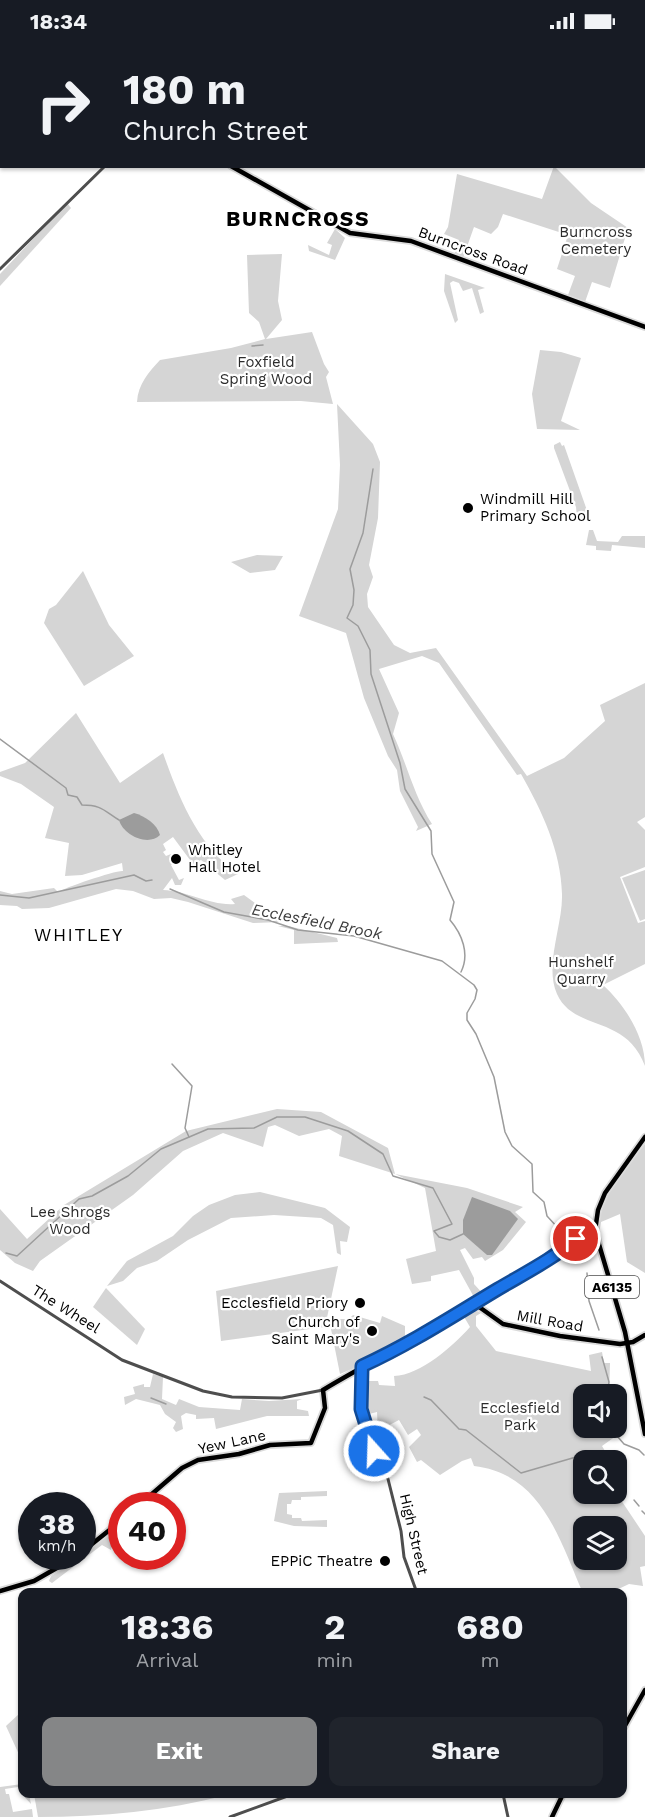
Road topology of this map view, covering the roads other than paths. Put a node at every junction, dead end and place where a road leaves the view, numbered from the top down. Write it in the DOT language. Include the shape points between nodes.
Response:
graph roads {
  1 [pos="103,168"];
  2 [pos="235,168"];
  3 [pos="0,269"];
  4 [pos="645,327"];
  5 [pos="645,1137"];
  6 [pos="595,1231"];
  7 [pos="0,1281"];
  8 [pos="475,1304"];
  9 [pos="645,1335"];
  10 [pos="627,1343"];
  11 [pos="362,1366"];
  12 [pos="323,1390"];
  13 [pos="645,1434"];
  14 [pos="156,1492"];
  15 [pos="108,1531"];
  16 [pos="96,1541"];
  17 [pos="53,1570"];
  18 [pos="415,1588"];
  19 [pos="0,1591"];
  20 [pos="645,1690"];
  21 [pos="627,1724"];
  22 [pos="282,1798"];
  23 [pos="504,1798"];
  24 [pos="561,1798"];
  25 [pos="230,1817"];
  26 [pos="508,1817"];
  27 [pos="552,1817"];
  1 -- 3 [label="street"];
  2 -- 4 [label="main road, Burncross Road" via="350,233 411,242"];
  5 -- 6 [label="main road, A6135" via="605,1193"];
  6 -- 8 [label="main road" via="583,1234"];
  6 -- 10 [label="main road, A6135"];
  7 -- 12 [label="street, The Wheel" via="118,1358 203,1391 282,1398"];
  8 -- 10 [label="main road, Mill Road" via="506,1326"];
  8 -- 11 [label="main road" via="394,1352"];
  9 -- 10 [label="main road"];
  10 -- 13 [label="main road, A6135"];
  11 -- 12 [label="main road"];
  11 -- 18 [label="street, High Street" via="361,1409 372,1448 388,1479 404,1557"];
  12 -- 14 [label="main road, Yew Lane" via="325,1408 311,1443 270,1445 193,1462"];
  15 -- 16 [label="main road"];
  17 -- 19 [label="main road" via="34,1581"];
  20 -- 21 [label="main road"];
  22 -- 25 [label="street"];
  23 -- 26 [label="street"];
  24 -- 27 [label="main road"];
}
